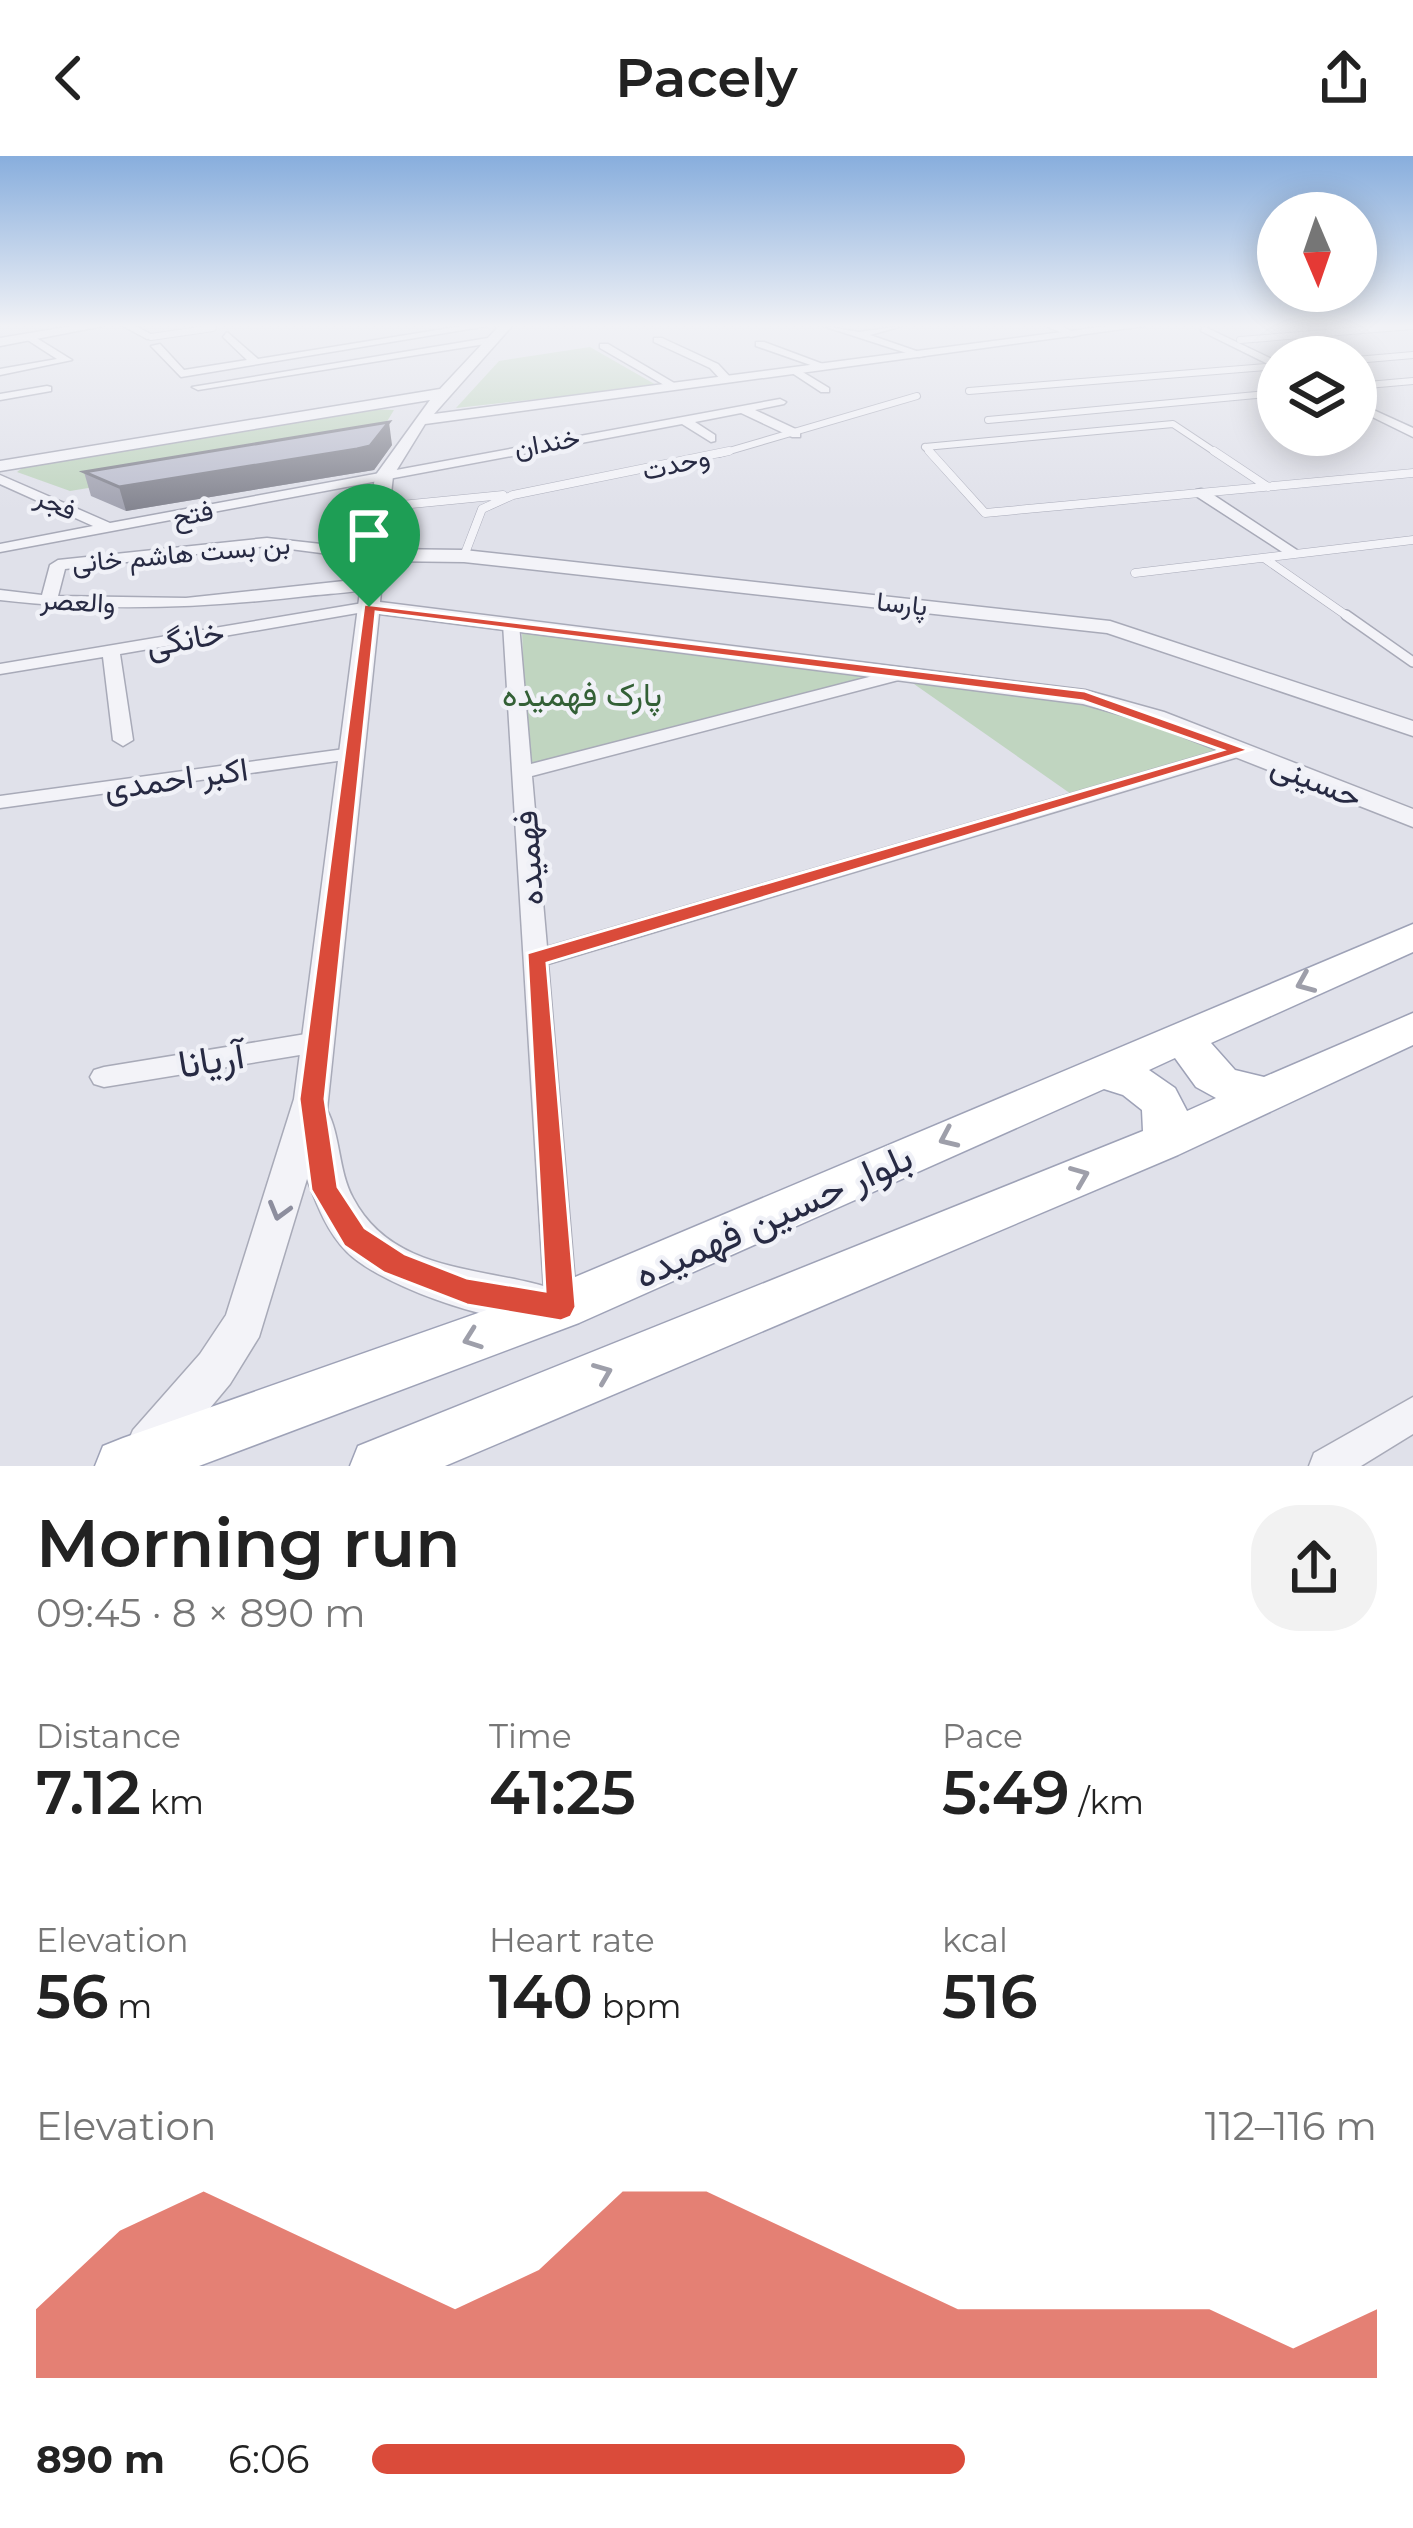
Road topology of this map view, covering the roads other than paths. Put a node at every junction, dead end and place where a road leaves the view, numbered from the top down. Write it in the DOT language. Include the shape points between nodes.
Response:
graph roads {
  1 [pos="419,387"];
  2 [pos="450,387"];
  3 [pos="674,387"];
  4 [pos="820,387"];
  5 [pos="1013,387"];
  6 [pos="47,389"];
  7 [pos="824,390"];
  8 [pos="969,391"];
  9 [pos="445,393"];
  10 [pos="1257,395"];
  11 [pos="917,396"];
  12 [pos="0,397"];
  13 [pos="780,402"];
  14 [pos="373,405"];
  15 [pos="742,409"];
  16 [pos="1377,411"];
  17 [pos="423,417"];
  18 [pos="683,419"];
  19 [pos="988,420"];
  20 [pos="1413,429"];
  21 [pos="796,434"];
  22 [pos="711,437"];
  23 [pos="77,453"];
  24 [pos="0,466"];
  25 [pos="1413,473"];
  26 [pos="384,476"];
  27 [pos="0,479"];
  28 [pos="1268,487"];
  29 [pos="1201,494"];
  30 [pos="512,495"];
  31 [pos="381,507"];
  32 [pos="112,530"];
  33 [pos="1413,540"];
  34 [pos="0,548"];
  35 [pos="1295,554"];
  36 [pos="464,556"];
  37 [pos="1264,558"];
  38 [pos="1135,573"];
  39 [pos="372,582"];
  40 [pos="0,595"];
  41 [pos="48,602"];
  42 [pos="511,624"];
  43 [pos="111,650"];
  44 [pos="1413,662"];
  45 [pos="0,669"];
  46 [pos="904,673"];
  47 [pos="1413,729"];
  48 [pos="123,740"];
  49 [pos="1241,750"];
  50 [pos="352,754"];
  51 [pos="521,773"];
  52 [pos="0,802"];
  53 [pos="1413,819"];
  54 [pos="1413,937"];
  55 [pos="535,959"];
  56 [pos="1198,1028"];
  57 [pos="1413,1028"];
  58 [pos="318,1042"];
  59 [pos="1094,1072"];
  60 [pos="104,1077"];
  61 [pos="1270,1094"];
  62 [pos="312,1099"];
  63 [pos="1162,1142"];
  64 [pos="561,1307"];
  65 [pos="1413,1414"];
  66 [pos="130,1462"];
  67 [pos="378,1466"];
  68 [pos="1327,1466"];
  1 -- 23 [label="street" via="118,436"];
  2 -- 9 [label="street"];
  3 -- 17 [label="street"];
  4 -- 7 [label="street"];
  5 -- 8 [label="lane"];
  6 -- 12 [label="street"];
  9 -- 14 [label="street"];
  9 -- 17 [label="street"];
  10 -- 19 [label="lane"];
  11 -- 21 [label="lane, وحدت"];
  13 -- 15 [label="street, خندان"];
  14 -- 17 [label="street"];
  14 -- 23 [label="street"];
  15 -- 18 [label="street, خندان"];
  15 -- 21 [label="street"];
  16 -- 20 [label="street"];
  17 -- 26 [label="street"];
  18 -- 22 [label="street"];
  18 -- 26 [label="street, خندان"];
  21 -- 30 [label="lane, وحدت"];
  23 -- 24 [label="street"];
  25 -- 28 [label="lane"];
  26 -- 31 [label="street"];
  26 -- 32 [label="street, فتح"];
  27 -- 32 [label="street, فجر"];
  28 -- 29 [label="lane"];
  28 -- 29 [label="lane" via="1173,424 925,447 985,513"];
  29 -- 35 [label="street"];
  30 -- 31 [label="lane, وحدت"];
  30 -- 36 [label="lane" via="482,509"];
  31 -- 39 [label="street"];
  32 -- 34 [label="street, فتح"];
  33 -- 35 [label="lane"];
  35 -- 37 [label="lane"];
  36 -- 39 [label="street, پارسا"];
  36 -- 47 [label="street, پارسا" via="1110,627"];
  37 -- 38 [label="lane"];
  37 -- 44 [label="lane"];
  39 -- 41 [label="street, والعصر" via="237,601"];
  39 -- 41 [label="street, بن بست هاشم خانی" via="267,542 58,565"];
  39 -- 42 [label="street, حسینی"];
  39 -- 43 [label="street, خانگی"];
  39 -- 50 [label="street"];
  40 -- 41 [label="street, والعصر"];
  42 -- 46 [label="street, حسینی"];
  42 -- 51 [label="street, فهمیده"];
  43 -- 45 [label="street, خانگی"];
  43 -- 48 [label="street"];
  46 -- 49 [label="street, حسینی" via="1085,697"];
  46 -- 51 [label="street"];
  49 -- 53 [label="street, حسینی"];
  49 -- 55 [label="street"];
  50 -- 52 [label="street, اکبر احمدی"];
  50 -- 58 [label="street"];
  51 -- 55 [label="street, فهمیده"];
  54 -- 56 [label="main road, بلوار حسین فهمیده, one-way"];
  55 -- 64 [label="street, فهمیده"];
  56 -- 59 [label="main road, بلوار حسین فهمیده"];
  56 -- 61 [label="main road" via="1190,1043 1196,1062 1215,1080"];
  57 -- 61 [label="main road"];
  58 -- 60 [label="street, آریانا"];
  58 -- 62 [label="street"];
  59 -- 63 [label="main road" via="1145,1085 1164,1103 1170,1124"];
  59 -- 64 [label="main road, بلوار حسین فهمیده, one-way"];
  61 -- 63 [label="main road"];
  62 -- 64 [label="street" via="325,1190 355,1237 431,1281"];
  62 -- 66 [label="street, one-way" via="244,1323 215,1369"];
  67 -- 63 [label="main road, one-way"];
  64 -- 66 [label="main road, بلوار حسین فهمیده, one-way"];
  65 -- 68 [label="street"];
}
